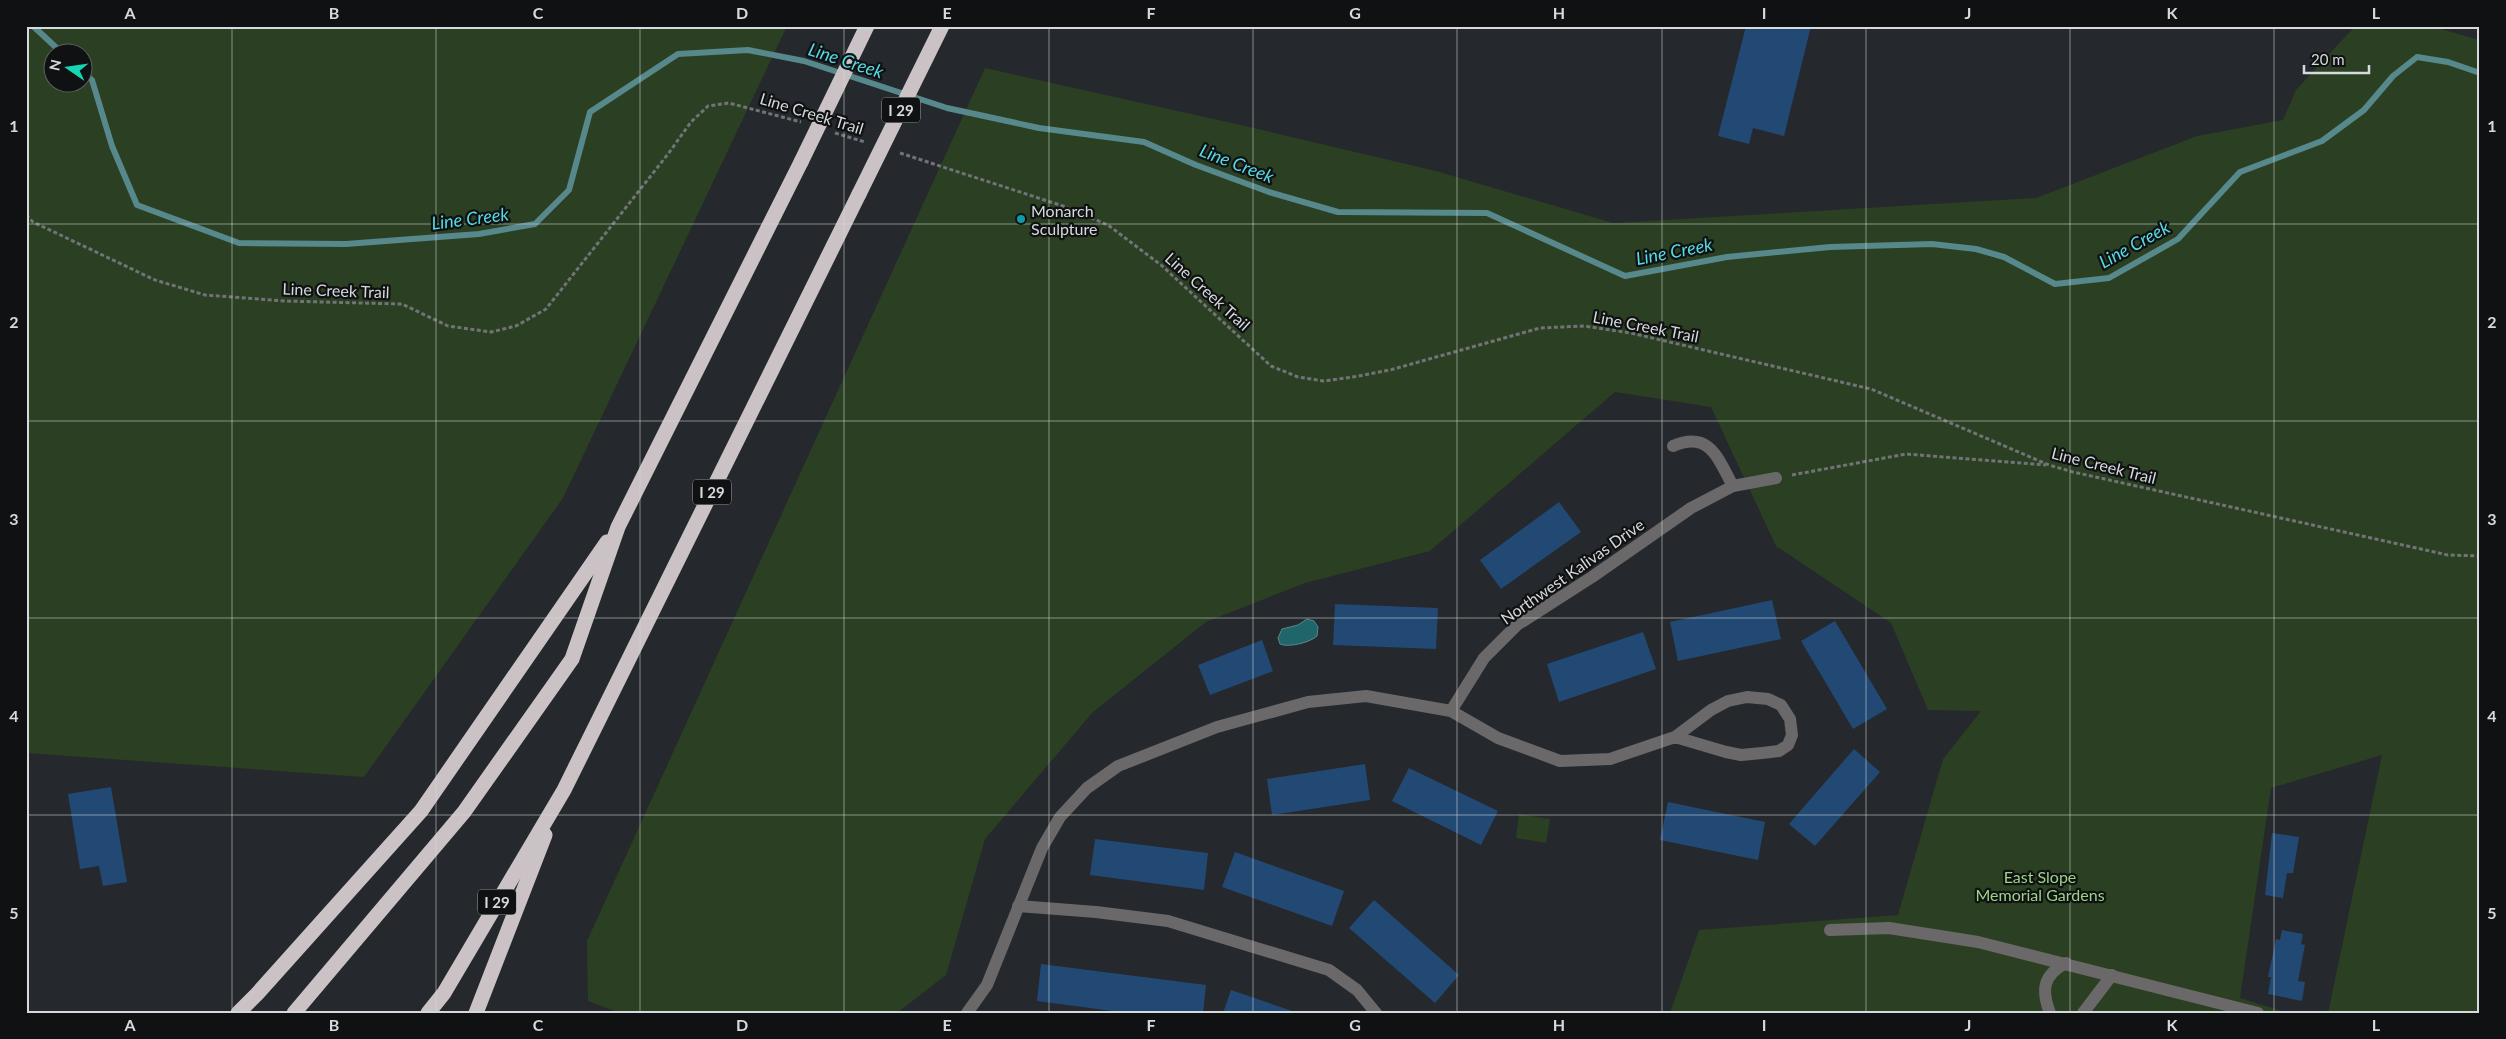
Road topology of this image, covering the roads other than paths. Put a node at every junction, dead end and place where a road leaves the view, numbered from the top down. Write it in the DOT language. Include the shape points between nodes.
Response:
graph roads {
  1 [pos="866,26"];
  2 [pos="942,26"];
  3 [pos="1673,446"];
  4 [pos="1776,478"];
  5 [pos="1733,486"];
  6 [pos="618,527"];
  7 [pos="1451,711"];
  8 [pos="1675,737"];
  9 [pos="564,790"];
  10 [pos="1018,906"];
  11 [pos="1830,930"];
  12 [pos="2066,963"];
  13 [pos="2112,974"];
  14 [pos="971,1012"];
  15 [pos="238,1013"];
  16 [pos="294,1013"];
  17 [pos="428,1013"];
  18 [pos="476,1013"];
  19 [pos="1376,1013"];
  20 [pos="2050,1013"];
  21 [pos="2083,1013"];
  22 [pos="2258,1013"];
  1 -- 6 [label="highway, bridge"];
  2 -- 9 [label="highway, I 29, bridge"];
  3 -- 5 [label="street" via="1695,440 1705,444 1715,453"];
  4 -- 5 [label="street, Northwest Kalivas Drive"];
  5 -- 7 [label="street, Northwest Kalivas Drive" via="1691,508 1517,624 1484,658"];
  6 -- 15 [label="highway" via="421,811"];
  6 -- 16 [label="highway" via="572,659 464,812"];
  7 -- 8 [label="street" via="1498,738 1560,761 1610,759"];
  7 -- 10 [label="street" via="1366,696 1308,702 1217,727 1118,766 1087,788 1060,816 1042,848"];
  8 -- 8 [label="street" via="1741,755 1778,751 1788,745 1792,734 1790,719 1781,705 1768,699 1747,697 1711,710"];
  9 -- 17 [label="highway, I 29" via="444,993"];
  9 -- 18 [label="highway"];
  10 -- 14 [label="street" via="987,985"];
  10 -- 19 [label="street" via="1114,914 1187,927 1329,970 1357,990"];
  11 -- 12 [label="street" via="1908,929"];
  12 -- 13 [label="street"];
  12 -- 20 [label="street" via="2055,968 2044,984 2044,999"];
  13 -- 21 [label="street"];
  13 -- 22 [label="street"];
}
